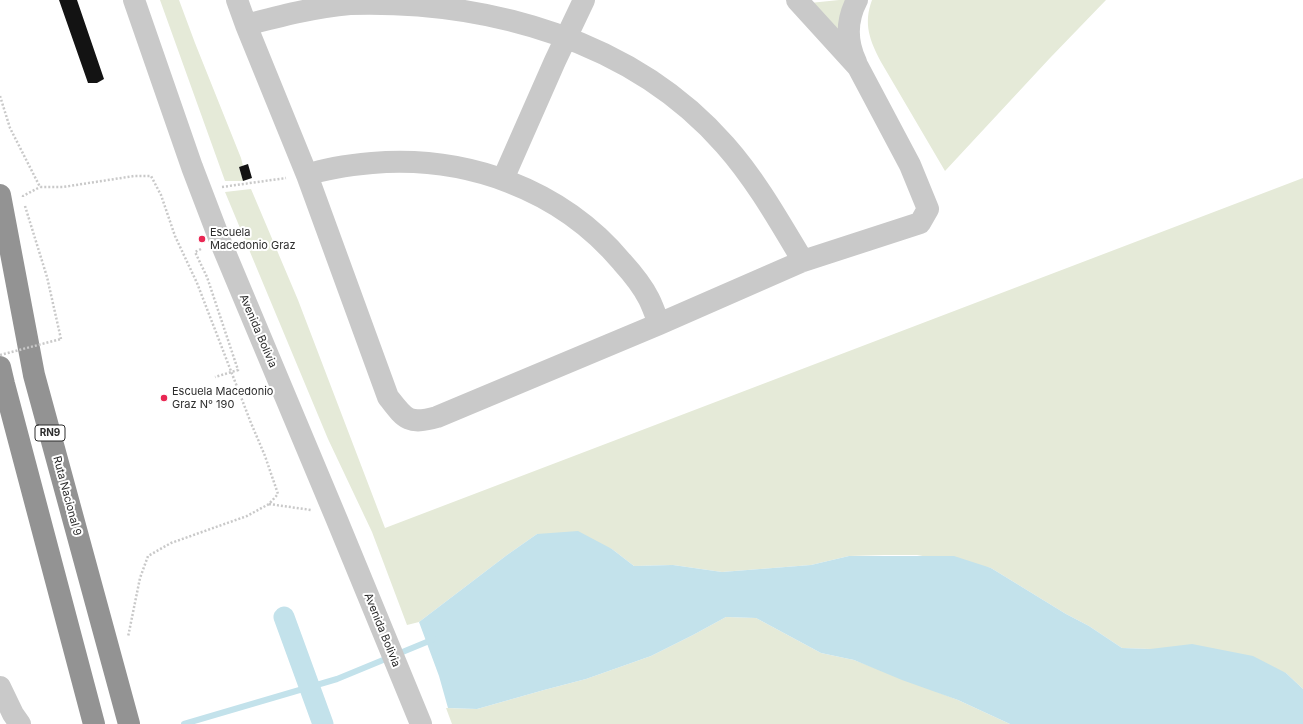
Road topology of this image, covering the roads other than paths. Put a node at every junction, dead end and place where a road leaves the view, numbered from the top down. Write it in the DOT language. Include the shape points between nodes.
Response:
graph roads {
  1 [pos="134,0"];
  2 [pos="238,0"];
  3 [pos="584,0"];
  4 [pos="797,0"];
  5 [pos="857,0"];
  6 [pos="246,25"];
  7 [pos="567,34"];
  8 [pos="858,67"];
  9 [pos="307,175"];
  10 [pos="503,179"];
  11 [pos="0,195"];
  12 [pos="803,261"];
  13 [pos="659,324"];
  14 [pos="0,367"];
  15 [pos="0,687"];
  16 [pos="20,724"];
  17 [pos="94,724"];
  18 [pos="129,724"];
  19 [pos="421,724"];
  1 -- 19 [label="street, Avenida Bolivia" via="221,243"];
  2 -- 6 [label="street"];
  3 -- 7 [label="street"];
  4 -- 8 [label="street"];
  5 -- 8 [label="street" via="849,29 851,51"];
  6 -- 7 [label="street" via="322,8 350,4 407,2 467,7 520,18"];
  6 -- 9 [label="street"];
  7 -- 10 [label="street"];
  7 -- 12 [label="street" via="638,71 671,94 705,124 753,180"];
  8 -- 12 [label="street" via="910,165 928,210 920,223"];
  9 -- 10 [label="street" via="336,167 404,162 448,165"];
  9 -- 13 [label="street" via="388,397 400,413 411,420 424,421 437,417"];
  10 -- 13 [label="street" via="545,198 591,230 635,277 649,298"];
  11 -- 18 [label="highway, Ruta Nacional 9 / RN9" via="34,375"];
  12 -- 13 [label="street"];
  14 -- 17 [label="highway, RN9"];
  15 -- 16 [label="street"];
}
